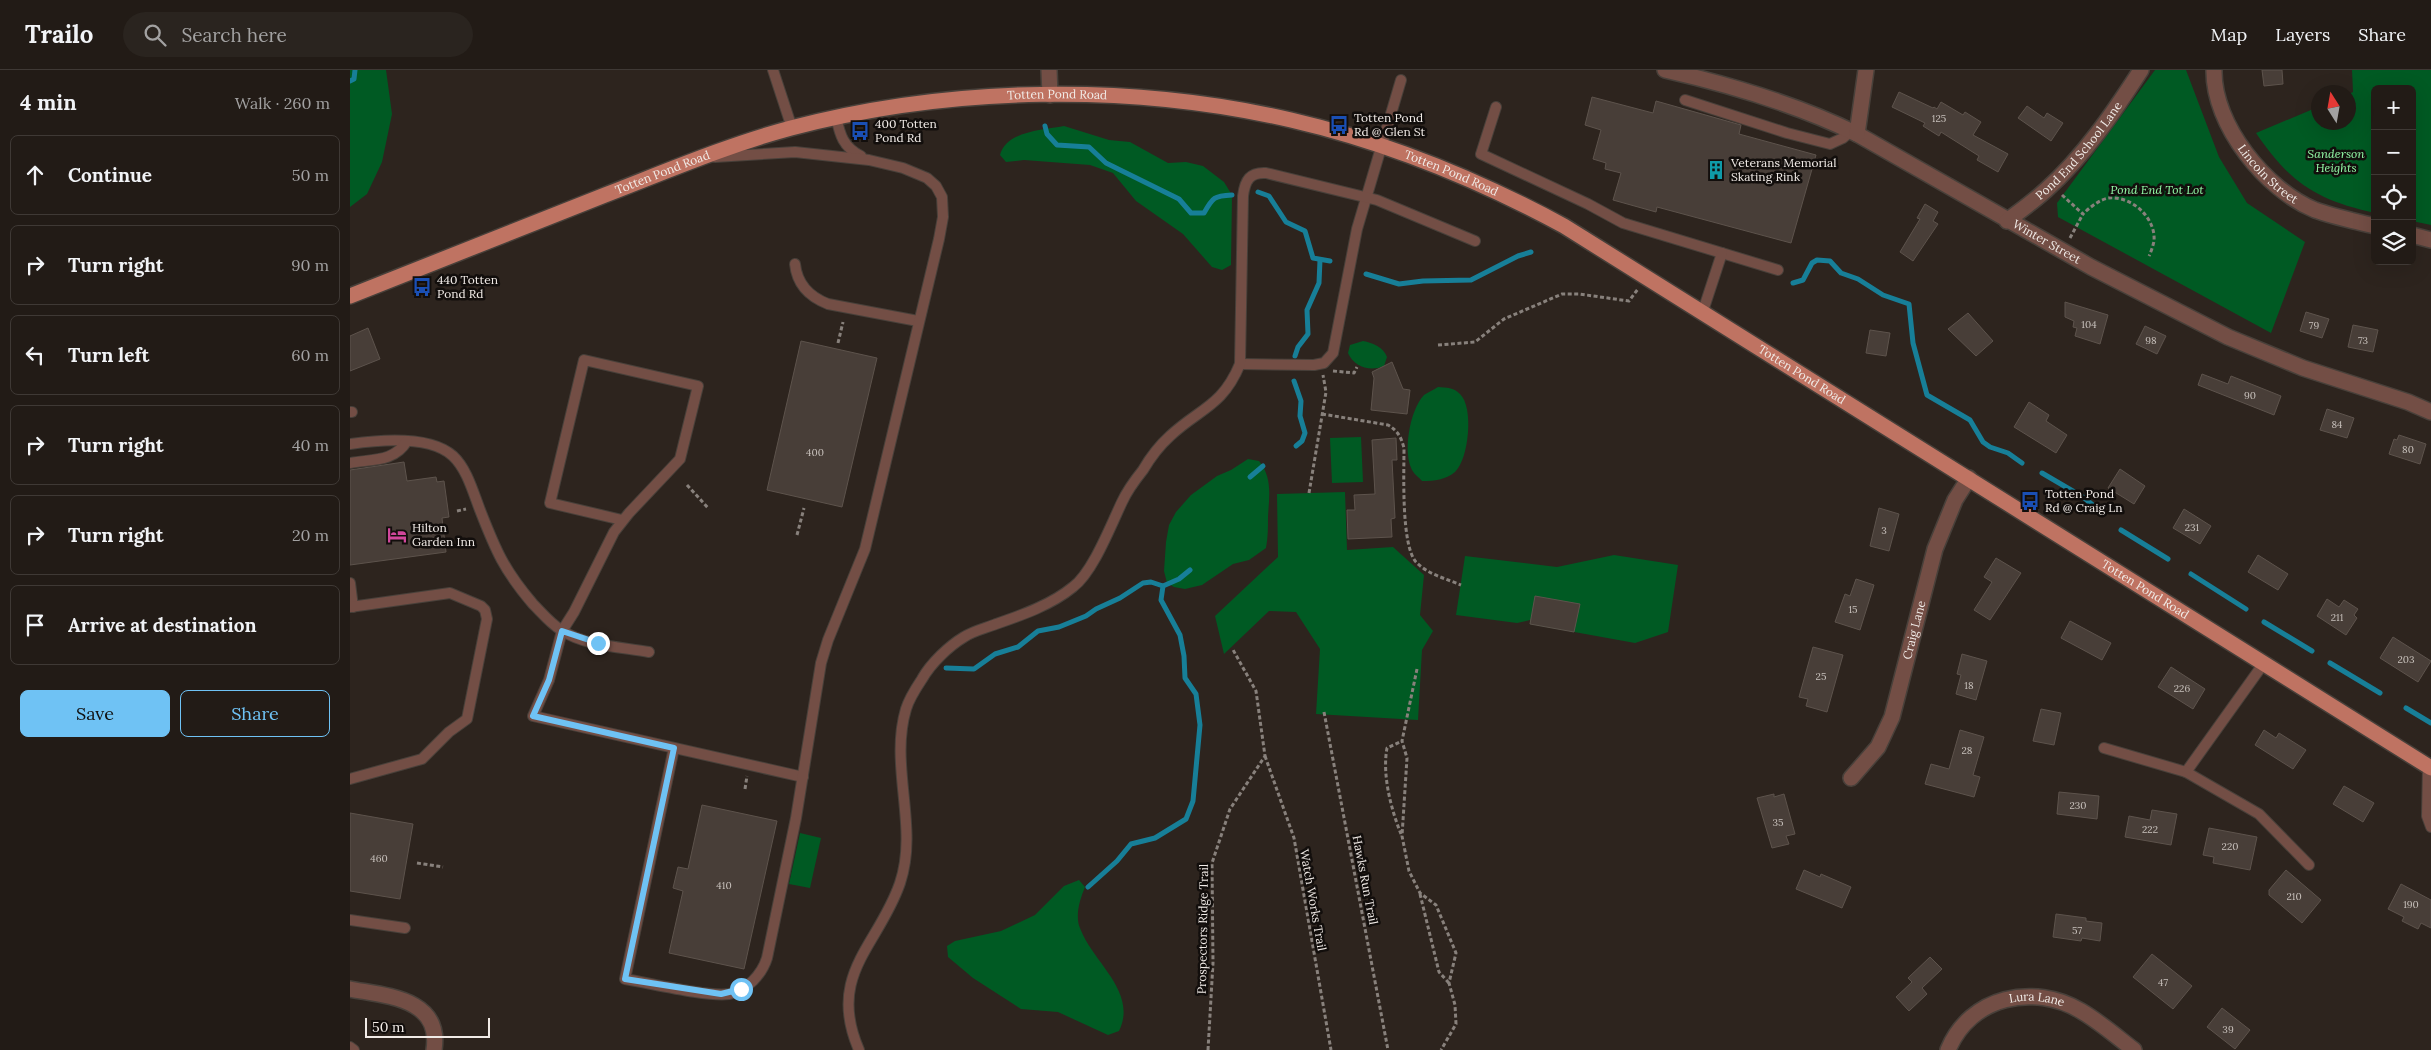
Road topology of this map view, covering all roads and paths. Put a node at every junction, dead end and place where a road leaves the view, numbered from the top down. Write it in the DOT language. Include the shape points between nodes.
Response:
graph roads {
  1 [pos="773,70"];
  2 [pos="1049,70"];
  3 [pos="1665,70"];
  4 [pos="1866,70"];
  5 [pos="2142,70"];
  6 [pos="2214,70"];
  7 [pos="1401,80"];
  8 [pos="1050,95"];
  9 [pos="1686,100"];
  10 [pos="1496,107"];
  11 [pos="836,117"];
  12 [pos="792,128"];
  13 [pos="1854,132"];
  14 [pos="1382,146"];
  15 [pos="700,158"];
  16 [pos="869,160"];
  17 [pos="2050,186"];
  18 [pos="1366,197"];
  19 [pos="2083,214"];
  20 [pos="2007,221"];
  21 [pos="2371,225"];
  22 [pos="2416,236"];
  23 [pos="2431,240"];
  24 [pos="1475,241"];
  25 [pos="2063,252"];
  26 [pos="1722,253"];
  27 [pos="2150,256"];
  28 [pos="795,264"];
  29 [pos="1778,270"];
  30 [pos="1646,276"];
  31 [pos="350,296"];
  32 [pos="1703,311"];
  33 [pos="918,321"];
  34 [pos="843,322"];
  35 [pos="838,343"];
  36 [pos="1438,345"];
  37 [pos="1240,364"];
  38 [pos="1357,368"];
  39 [pos="2431,412"];
  40 [pos="1322,414"];
  41 [pos="407,441"];
  42 [pos="350,444"];
  43 [pos="350,463"];
  44 [pos="1969,478"];
  45 [pos="687,485"];
  46 [pos="1309,493"];
  47 [pos="804,508"];
  48 [pos="466,509"];
  49 [pos="709,509"];
  50 [pos="456,511"];
  51 [pos="622,520"];
  52 [pos="797,535"];
  53 [pos="350,582"];
  54 [pos="1460,585"];
  55 [pos="351,607"];
  56 [pos="562,631"];
  57 [pos="1232,648"];
  58 [pos="648,652"];
  59 [pos="2264,663"];
  60 [pos="1417,669"];
  61 [pos="1324,712"];
  62 [pos="1402,742"];
  63 [pos="674,748"];
  64 [pos="2104,748"];
  65 [pos="1265,756"];
  66 [pos="2430,767"];
  67 [pos="2186,772"];
  68 [pos="747,776"];
  69 [pos="803,777"];
  70 [pos="1851,778"];
  71 [pos="350,779"];
  72 [pos="745,789"];
  73 [pos="2431,827"];
  74 [pos="1402,836"];
  75 [pos="417,863"];
  76 [pos="2308,865"];
  77 [pos="442,867"];
  78 [pos="1420,893"];
  79 [pos="350,920"];
  80 [pos="405,928"];
  81 [pos="1449,983"];
  82 [pos="350,988"];
  83 [pos="350,1047"];
  84 [pos="354,1050"];
  85 [pos="434,1050"];
  86 [pos="859,1050"];
  87 [pos="1208,1050"];
  88 [pos="1331,1050"];
  89 [pos="1388,1050"];
  90 [pos="1441,1050"];
  91 [pos="1948,1050"];
  92 [pos="2134,1050"];
  1 -- 12 [label="lane"];
  2 -- 8 [label="street"];
  3 -- 13 [label="street, Winter Street" via="1819,114"];
  4 -- 13 [label="street"];
  5 -- 17 [label="street, Pond End School Lane" via="2114,112"];
  6 -- 21 [label="street, Lincoln Street" via="2216,97 2224,117 2242,146 2281,191 2316,210"];
  7 -- 14 [label="lane"];
  8 -- 11 [label="main road, Totten Pond Road" via="946,100"];
  8 -- 14 [label="main road, Totten Pond Road" via="1162,100 1235,109 1294,121"];
  9 -- 13 [label="lane" via="1830,144"];
  10 -- 26 [label="lane" via="1481,154 1623,224"];
  11 -- 12 [label="main road, Totten Pond Road"];
  11 -- 16 [label="lane" via="846,146"];
  12 -- 15 [label="main road, Totten Pond Road"];
  13 -- 20 [label="street, Winter Street"];
  14 -- 18 [label="lane"];
  14 -- 30 [label="main road, Totten Pond Road" via="1511,198"];
  15 -- 16 [label="lane" via="795,152"];
  15 -- 31 [label="main road, Totten Pond Road"];
  16 -- 33 [label="lane" via="927,178 942,197 940,232"];
  17 -- 19 [label="path"];
  17 -- 20 [label="street, Pond End School Lane"];
  18 -- 24 [label="lane"];
  18 -- 37 [label="lane" via="1330,357 1324,363 1314,365"];
  18 -- 37 [label="lane" via="1272,174 1258,172 1248,178 1243,196"];
  19 -- 25 [label="path"];
  19 -- 27 [label="path" via="2108,198 2125,200 2141,209 2151,225 2154,240"];
  20 -- 25 [label="street, Winter Street"];
  22 -- 23 [label="street"];
  25 -- 39 [label="street, Winter Street" via="2265,354"];
  26 -- 29 [label="lane"];
  26 -- 32 [label="lane"];
  28 -- 33 [label="lane" via="800,282 817,299 828,304"];
  30 -- 32 [label="main road, Totten Pond Road"];
  30 -- 36 [label="path" via="1629,301 1562,294 1504,318 1475,342"];
  32 -- 44 [label="main road, Totten Pond Road"];
  33 -- 69 [label="lane" via="865,549 821,664"];
  34 -- 35 [label="path"];
  37 -- 86 [label="lane" via="1226,391 1169,437 1143,468 1123,499 1086,572 1075,586 1020,615 965,636 923,676 906,708 900,742 906,864 896,894 856,963 849,996 850,1018"];
  38 -- 40 [label="path" via="1354,373 1338,370 1322,373 1326,392"];
  40 -- 46 [label="path"];
  40 -- 54 [label="path" via="1388,425 1396,430 1404,448 1407,535 1411,553 1424,569"];
  41 -- 42 [label="lane" via="384,439"];
  41 -- 43 [label="lane" via="395,456"];
  41 -- 56 [label="lane" via="439,449 456,459 508,573 542,614"];
  44 -- 59 [label="main road, Totten Pond Road"];
  44 -- 70 [label="street, Craig Lane" via="1955,500 1935,549 1892,717 1878,747"];
  45 -- 49 [label="path"];
  47 -- 52 [label="path"];
  48 -- 50 [label="path"];
  51 -- 51 [label="lane" via="550,503 584,360 698,386 679,462"];
  51 -- 56 [label="lane"];
  53 -- 55 [label="lane"];
  55 -- 71 [label="lane" via="450,593 481,606 487,619 467,719 422,759"];
  56 -- 58 [label="lane" via="598,643"];
  56 -- 63 [label="lane" via="549,680 533,716"];
  57 -- 65 [label="path" via="1256,691"];
  59 -- 66 [label="main road, Totten Pond Road"];
  59 -- 67 [label="lane"];
  60 -- 62 [label="path"];
  61 -- 89 [label="path, Hawks Run Trail"];
  62 -- 74 [label="path" via="1406,758"];
  62 -- 74 [label="path" via="1388,748 1386,755 1390,798"];
  63 -- 69 [label="lane"];
  63 -- 69 [label="lane" via="625,979 721,994 741,989 762,970"];
  64 -- 67 [label="lane"];
  65 -- 87 [label="path, Prospectors Ridge Trail" via="1230,809 1212,863 1213,962"];
  65 -- 88 [label="path, Watch Works Trail" via="1294,838"];
  66 -- 73 [label="lane" via="2427,816"];
  67 -- 76 [label="lane" via="2259,814"];
  68 -- 72 [label="path"];
  74 -- 78 [label="path" via="1409,871"];
  75 -- 77 [label="path"];
  78 -- 81 [label="path" via="1439,972"];
  78 -- 81 [label="path" via="1436,905 1456,952"];
  79 -- 80 [label="lane"];
  81 -- 90 [label="path" via="1456,1024"];
  82 -- 85 [label="street" via="412,1003 422,1010 434,1033"];
  83 -- 84 [label="lane"];
  91 -- 92 [label="street, Lura Lane" via="1978,1010 2000,1000 2024,995 2052,999 2080,1011"];
}
